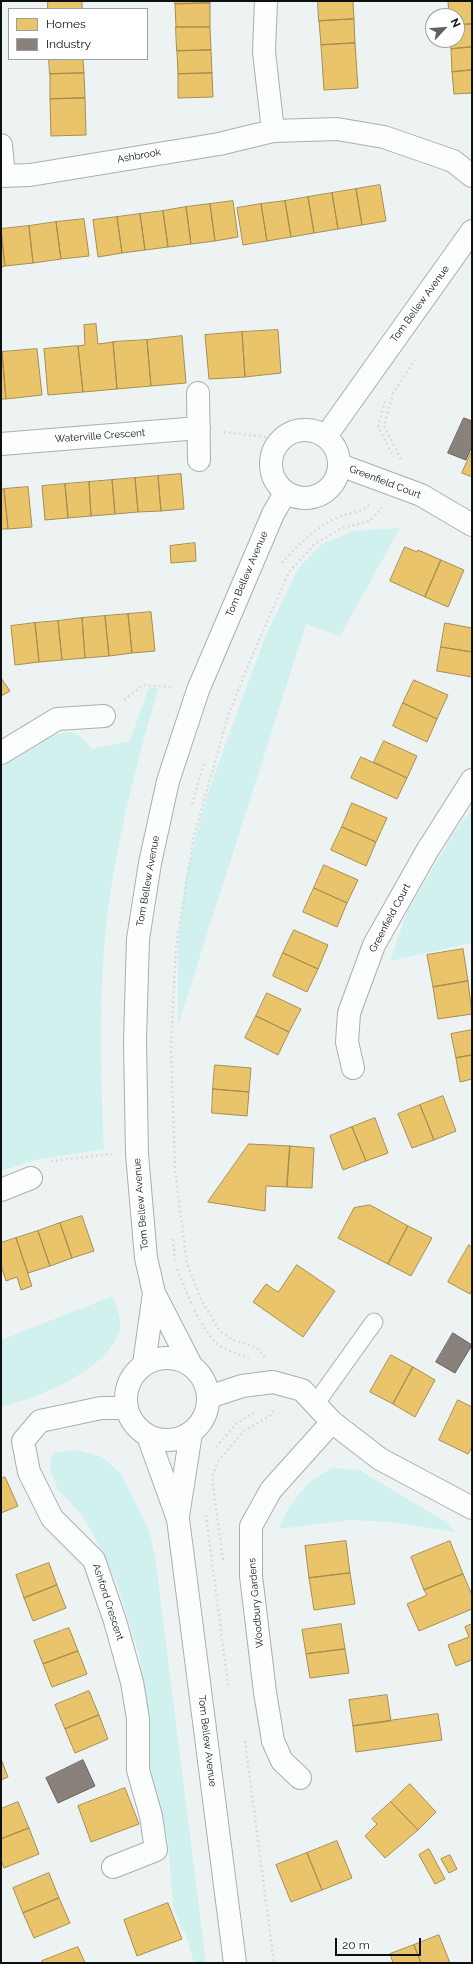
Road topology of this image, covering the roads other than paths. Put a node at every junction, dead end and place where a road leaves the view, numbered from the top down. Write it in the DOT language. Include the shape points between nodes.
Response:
graph roads {
  1 [pos="266,1"];
  2 [pos="273,132"];
  3 [pos="1,146"];
  4 [pos="3,176"];
  5 [pos="472,176"];
  6 [pos="472,231"];
  7 [pos="198,393"];
  8 [pos="199,428"];
  9 [pos="326,436"];
  10 [pos="1,444"];
  11 [pos="199,460"];
  12 [pos="340,465"];
  13 [pos="285,493"];
  14 [pos="472,525"];
  15 [pos="104,716"];
  16 [pos="1,752"];
  17 [pos="472,780"];
  18 [pos="352,1068"];
  19 [pos="31,1178"];
  20 [pos="1,1190"];
  21 [pos="154,1293"];
  22 [pos="374,1322"];
  23 [pos="144,1364"];
  24 [pos="191,1365"];
  25 [pos="209,1398"];
  26 [pos="316,1404"];
  27 [pos="126,1408"];
  28 [pos="332,1422"];
  29 [pos="191,1433"];
  30 [pos="148,1436"];
  31 [pos="472,1508"];
  32 [pos="178,1519"];
  33 [pos="300,1778"];
  34 [pos="113,1867"];
  35 [pos="235,1963"];
  1 -- 2 [label="street" via="264,52"];
  2 -- 4 [label="street, Ashbrook" via="219,144 30,175"];
  2 -- 5 [label="street, Ashbrook" via="337,129 384,137 453,161"];
  3 -- 4 [label="street, Ashbrook"];
  6 -- 9 [label="street, Tom Bellew Avenue"];
  7 -- 8 [label="street"];
  8 -- 10 [label="street, Waterville Crescent"];
  8 -- 11 [label="street"];
  9 -- 12 [label="street" via="338,454"];
  9 -- 13 [label="street" via="315,431 303,430 291,432 281,439 271,457 271,467 275,481"];
  12 -- 13 [label="street" via="333,485 326,492 305,499"];
  12 -- 14 [label="street, Greenfield Court" via="421,495"];
  13 -- 21 [label="street, Tom Bellew Avenue" via="273,514 198,690 168,781 150,863 138,939 135,1040 137,1154 146,1258"];
  15 -- 16 [label="street" via="57,719"];
  17 -- 18 [label="street, Greenfield Court" via="427,851 374,945 349,1013 347,1042"];
  19 -- 20 [label="street"];
  21 -- 23 [label="street, Tom Bellew Avenue"];
  21 -- 24 [label="street, Tom Bellew Avenue"];
  22 -- 26 [label="lane"];
  23 -- 24 [label="street" via="167,1357"];
  23 -- 27 [label="street" via="134,1373 128,1384"];
  24 -- 25 [label="street" via="200,1374"];
  25 -- 26 [label="street" via="242,1386 270,1383 302,1390"];
  25 -- 29 [label="street" via="202,1421"];
  26 -- 28 [label="street"];
  27 -- 30 [label="street" via="138,1429"];
  27 -- 34 [label="street, Ashford Crescent" via="101,1408 40,1421 24,1441 29,1472 52,1518 94,1560 132,1682 138,1719 138,1770 151,1816 156,1850"];
  28 -- 31 [label="street" via="380,1459"];
  28 -- 33 [label="street, Woodbury Gardens" via="270,1490 251,1526 251,1576 273,1741 282,1761"];
  29 -- 30 [label="street" via="172,1440"];
  29 -- 32 [label="street, Tom Bellew Avenue"];
  30 -- 32 [label="street, Tom Bellew Avenue"];
  32 -- 35 [label="street, Tom Bellew Avenue"];
}
